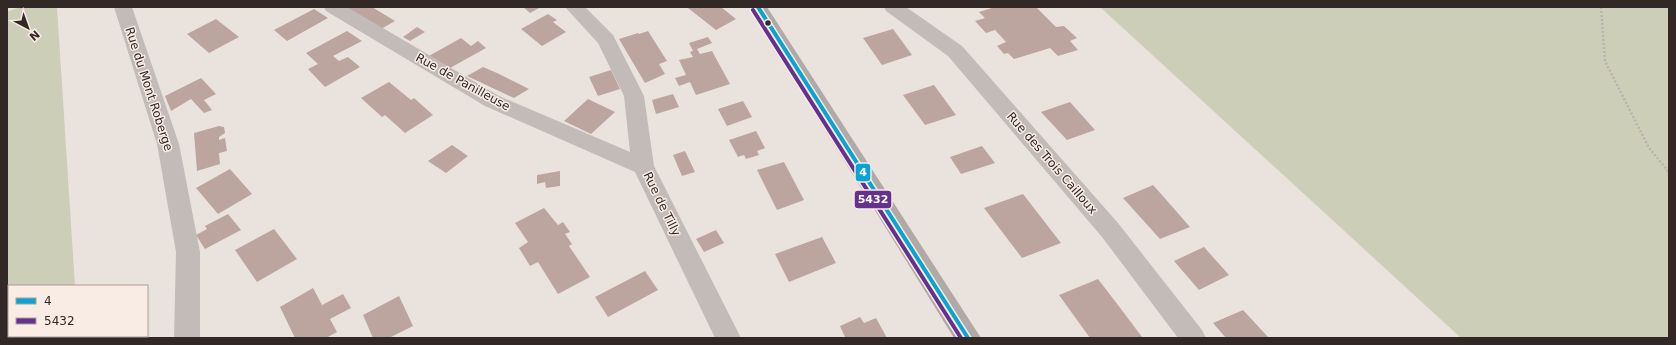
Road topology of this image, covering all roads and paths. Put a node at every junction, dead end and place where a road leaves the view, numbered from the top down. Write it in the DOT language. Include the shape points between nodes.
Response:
graph roads {
  1 [pos="123,7"];
  2 [pos="333,7"];
  3 [pos="574,7"];
  4 [pos="758,7"];
  5 [pos="893,7"];
  6 [pos="1601,7"];
  7 [pos="643,166"];
  8 [pos="1669,172"];
  9 [pos="187,338"];
  10 [pos="728,338"];
  11 [pos="968,338"];
  12 [pos="1193,338"];
  1 -- 9 [label="street, Rue du Mont Roberge" via="168,144 188,252"];
  2 -- 7 [label="street, Rue de Panilleuse" via="492,101"];
  3 -- 7 [label="street, Rue de Tilly" via="606,40 634,96"];
  4 -- 11 [label="main road"];
  5 -- 12 [label="street, Rue des Trois Cailloux" via="955,51 1110,230"];
  6 -- 8 [label="path" via="1605,61 1649,148"];
  7 -- 10 [label="street, Rue de Tilly"];
}
